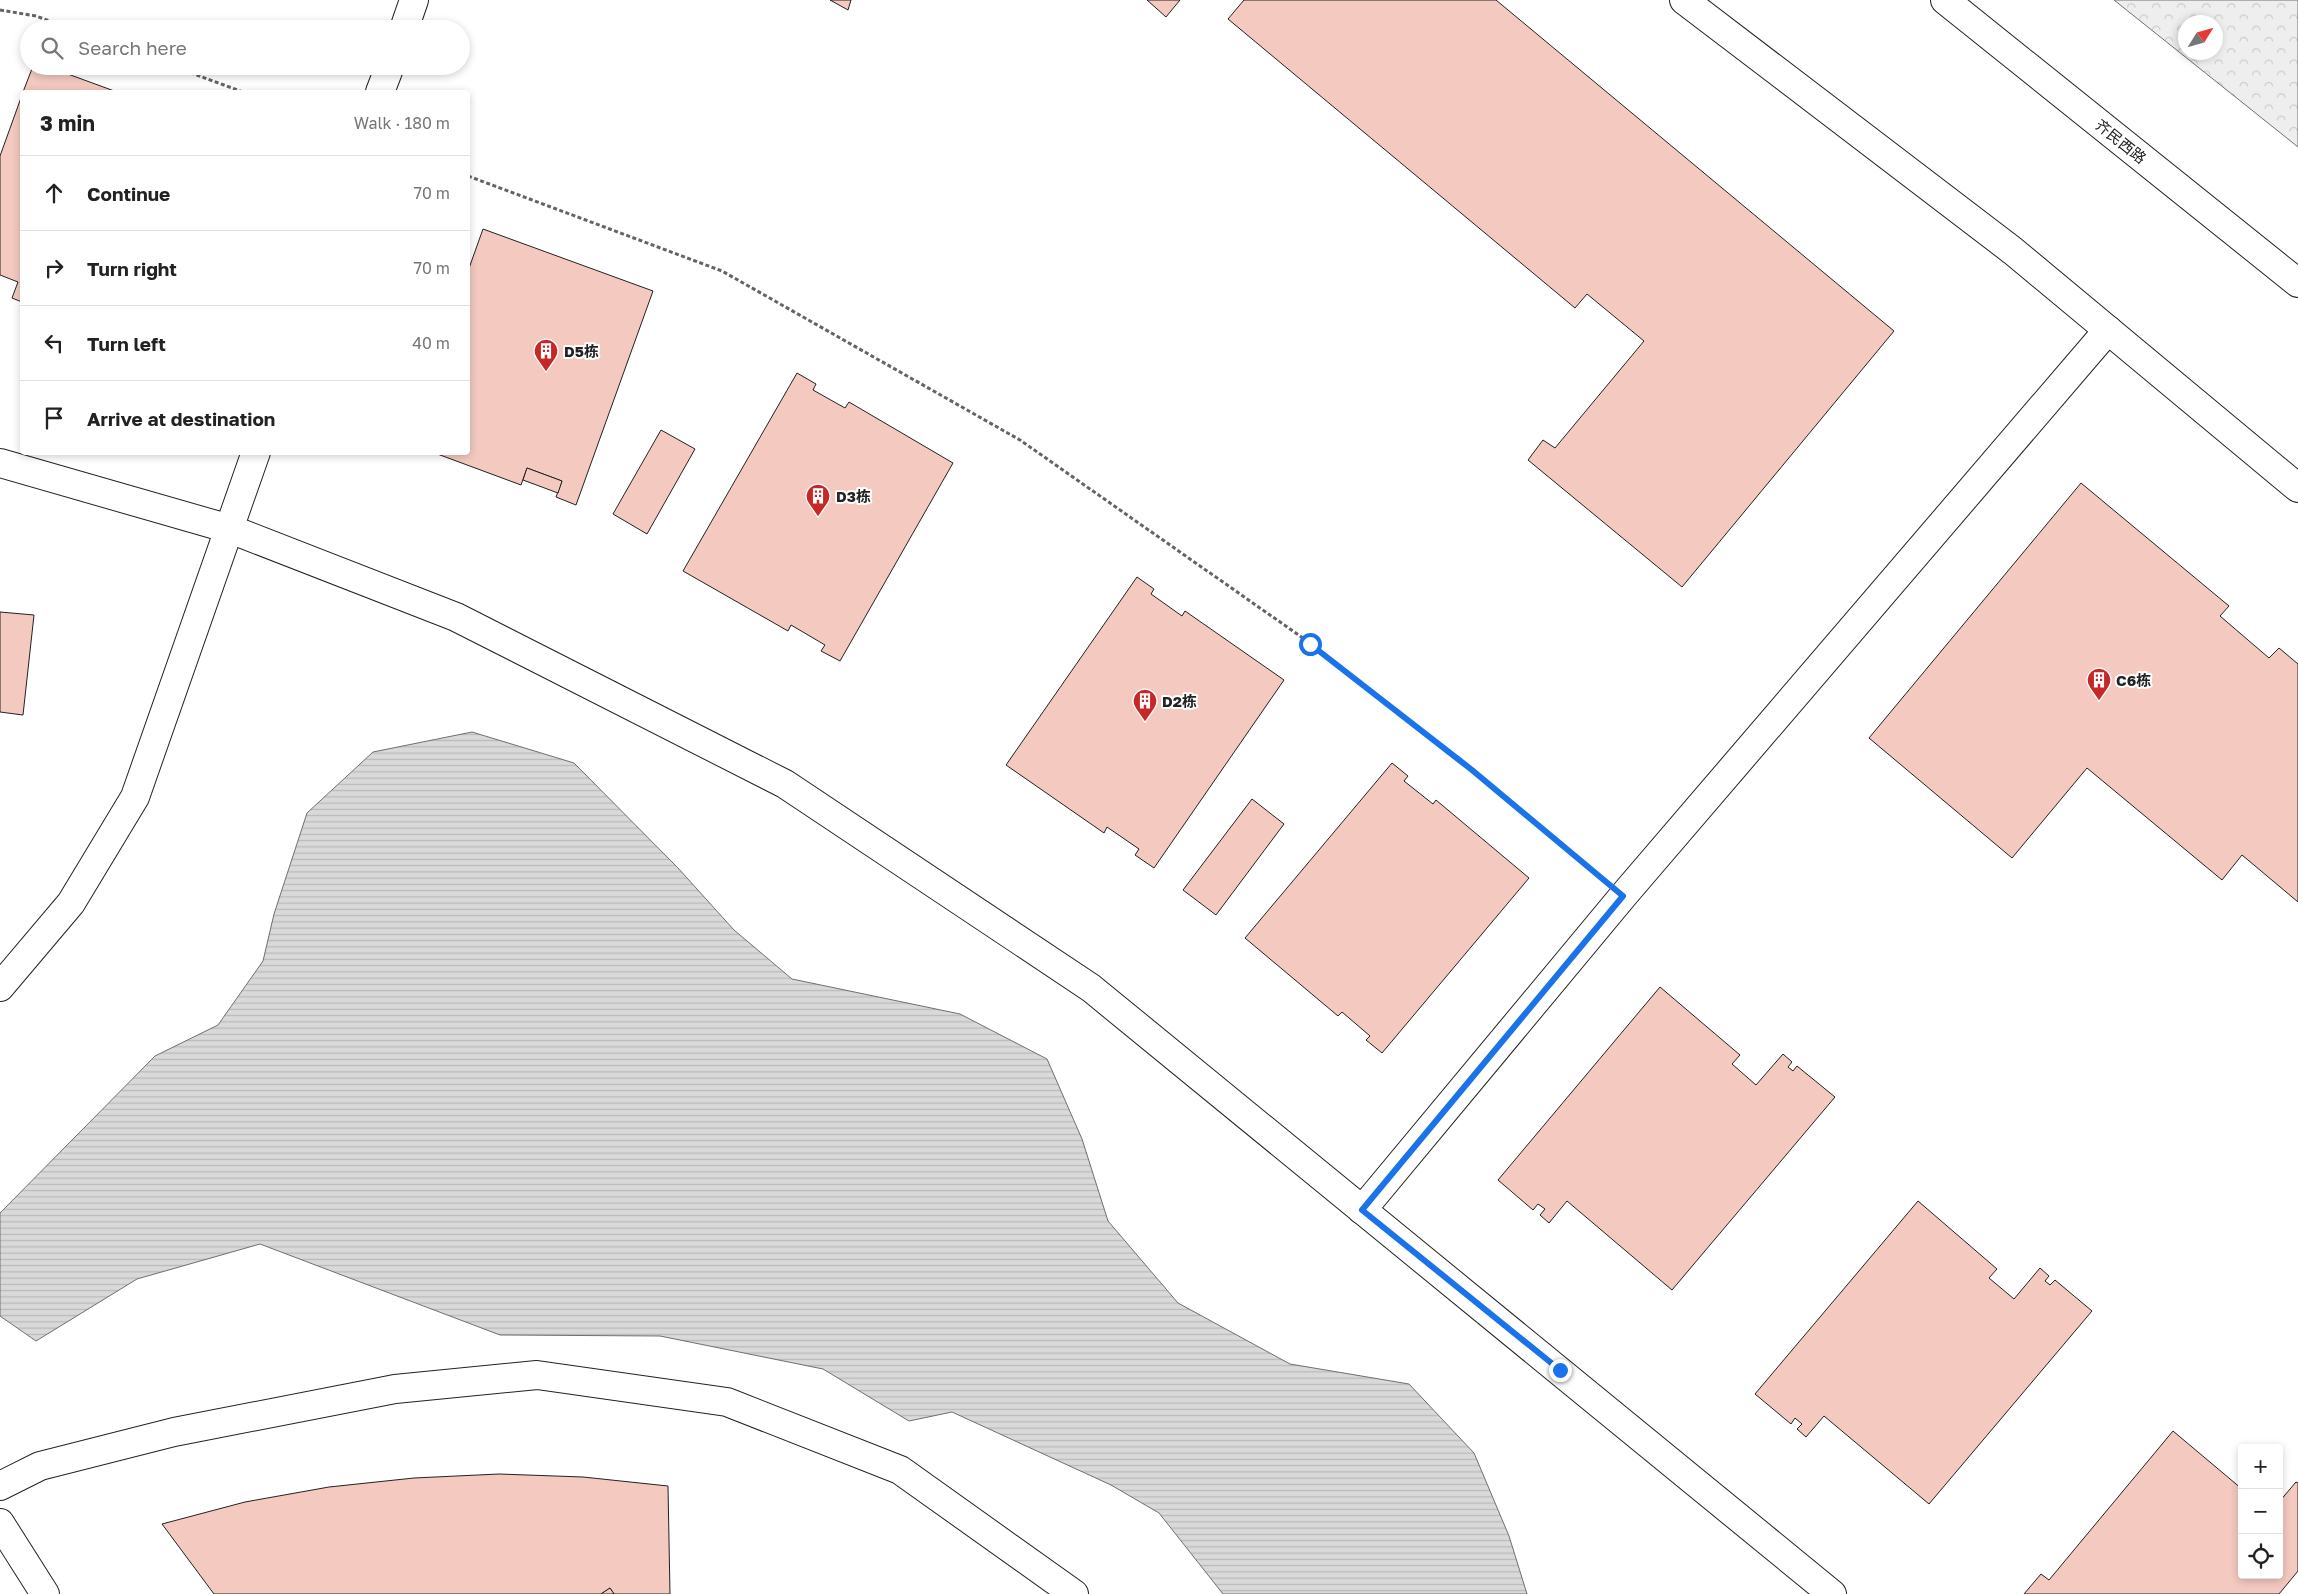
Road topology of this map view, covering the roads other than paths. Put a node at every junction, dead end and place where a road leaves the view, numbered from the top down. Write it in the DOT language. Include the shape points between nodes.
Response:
graph roads {
  1 [pos="414,0"];
  2 [pos="1684,0"];
  3 [pos="1945,0"];
  4 [pos="407,20"];
  5 [pos="387,75"];
  6 [pos="381,90"];
  7 [pos="2298,283"];
  8 [pos="2108,330"];
  9 [pos="255,455"];
  10 [pos="0,463"];
  11 [pos="2298,488"];
  12 [pos="230,529"];
  13 [pos="0,987"];
  14 [pos="1362,1210"];
  15 [pos="0,1486"];
  16 [pos="0,1523"];
  17 [pos="45,1594"];
  18 [pos="1074,1594"];
  19 [pos="1832,1594"];
  1 -- 4 [label="street"];
  2 -- 8 [label="street" via="2013,251"];
  3 -- 7 [label="street, 齐民西路"];
  5 -- 6 [label="street"];
  8 -- 11 [label="street"];
  8 -- 14 [label="street" via="1623,896"];
  9 -- 12 [label="street"];
  10 -- 12 [label="street"];
  12 -- 13 [label="street" via="135,797 71,903"];
  12 -- 14 [label="street" via="456,617 785,784 1091,988"];
  14 -- 19 [label="street"];
  15 -- 18 [label="street" via="40,1466 174,1432 395,1389 537,1375 728,1402 900,1470"];
  16 -- 17 [label="street"];
}
